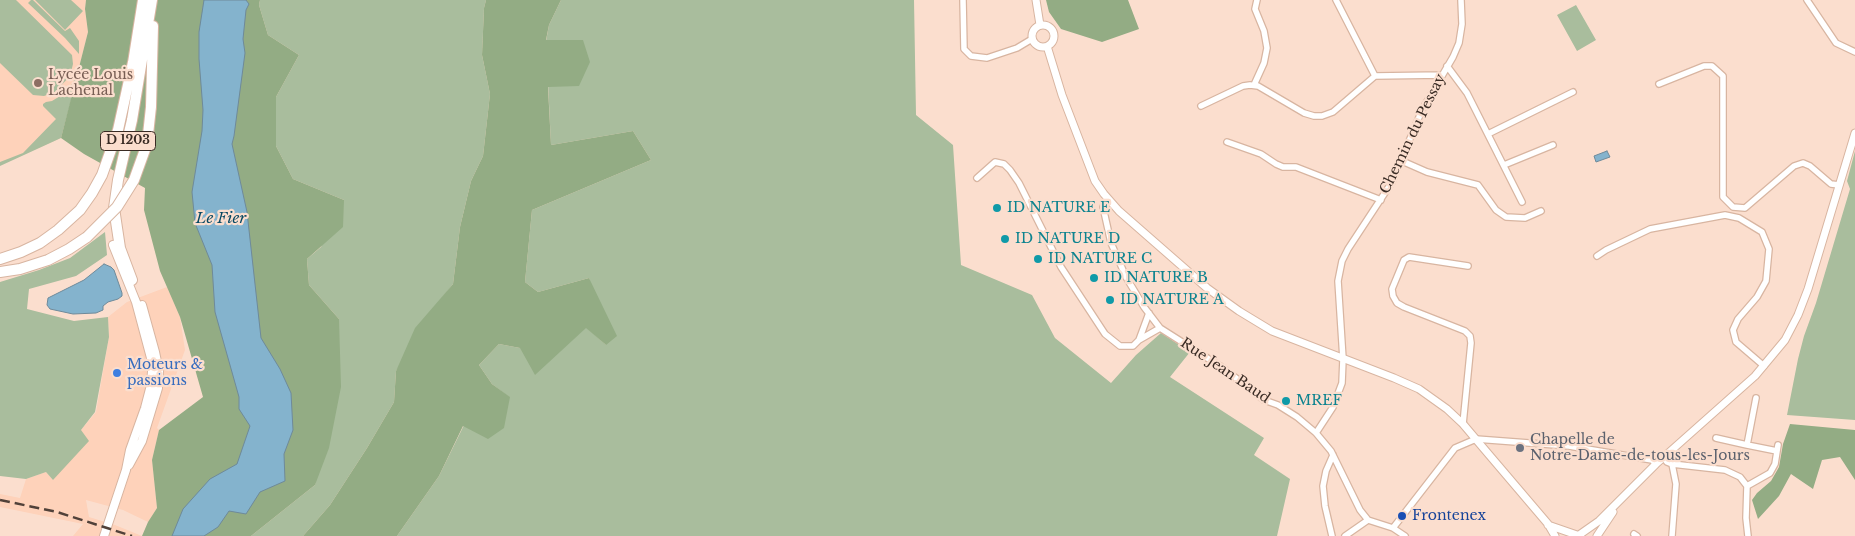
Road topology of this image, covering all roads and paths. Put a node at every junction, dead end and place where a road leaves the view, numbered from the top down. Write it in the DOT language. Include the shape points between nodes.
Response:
graph roads {
  1 [pos="143,0"];
  2 [pos="154,0"];
  3 [pos="963,0"];
  4 [pos="1036,0"];
  5 [pos="1257,0"];
  6 [pos="1336,0"];
  7 [pos="1461,0"];
  8 [pos="1807,0"];
  9 [pos="1040,25"];
  10 [pos="1032,39"];
  11 [pos="1047,46"];
  12 [pos="1854,51"];
  13 [pos="133,62"];
  14 [pos="1447,66"];
  15 [pos="1442,75"];
  16 [pos="1375,76"];
  17 [pos="1659,84"];
  18 [pos="1254,85"];
  19 [pos="1573,92"];
  20 [pos="1201,106"];
  21 [pos="1855,133"];
  22 [pos="1488,134"];
  23 [pos="1227,142"];
  24 [pos="1553,145"];
  25 [pos="1402,161"];
  26 [pos="1504,165"];
  27 [pos="978,178"];
  28 [pos="1840,185"];
  29 [pos="1107,198"];
  30 [pos="1380,200"];
  31 [pos="1522,202"];
  32 [pos="1541,210"];
  33 [pos="114,245"];
  34 [pos="1597,256"];
  35 [pos="0,259"];
  36 [pos="1468,266"];
  37 [pos="0,272"];
  38 [pos="132,280"];
  39 [pos="1149,313"];
  40 [pos="1160,328"];
  41 [pos="1139,340"];
  42 [pos="1343,359"];
  43 [pos="1764,366"];
  44 [pos="1756,398"];
  45 [pos="1463,424"];
  46 [pos="1316,433"];
  47 [pos="1716,438"];
  48 [pos="1476,439"];
  49 [pos="1747,444"];
  50 [pos="1333,455"];
  51 [pos="1663,457"];
  52 [pos="1656,464"];
  53 [pos="1672,464"];
  54 [pos="126,470"];
  55 [pos="1747,486"];
  56 [pos="1624,494"];
  57 [pos="1368,520"];
  58 [pos="1548,524"];
  59 [pos="1393,528"];
  60 [pos="104,536"];
  61 [pos="1332,536"];
  62 [pos="1345,536"];
  63 [pos="1405,536"];
  64 [pos="1555,536"];
  65 [pos="1579,536"];
  66 [pos="1597,536"];
  67 [pos="1672,536"];
  68 [pos="1748,536"];
  1 -- 13 [label="highway, D 1203"];
  2 -- 37 [label="highway, D 1203, bridge" via="152,108 147,144 134,180 117,207 87,237 48,260"];
  2 -- 38 [label="highway, D 1203" via="114,208 118,240"];
  3 -- 10 [label="street" via="964,48 970,56 987,58"];
  4 -- 9 [label="street"];
  5 -- 18 [label="street" via="1255,9 1267,48"];
  6 -- 16 [label="street"];
  7 -- 14 [label="street, Chemin du Pessay" via="1459,43"];
  8 -- 12 [label="street" via="1836,43"];
  9 -- 10 [label="street" via="1033,31"];
  9 -- 11 [label="street" via="1050,27 1054,33 1054,40"];
  10 -- 11 [label="street" via="1042,47"];
  11 -- 29 [label="street" via="1062,96 1095,181"];
  13 -- 33 [label="highway, D 1203" via="125,128 109,199 109,224"];
  13 -- 35 [label="highway, D 1203" via="118,130 92,193 80,210 40,243"];
  14 -- 15 [label="street, Chemin du Pessay"];
  14 -- 22 [label="street" via="1467,93"];
  15 -- 16 [label="street"];
  15 -- 25 [label="street, Chemin du Pessay" via="1422,110"];
  16 -- 18 [label="street" via="1332,112 1318,117 1304,113"];
  17 -- 28 [label="street" via="1704,66 1712,66 1722,76 1723,197 1733,206 1745,208 1794,166 1803,163 1831,184"];
  18 -- 20 [label="street" via="1243,86"];
  19 -- 22 [label="street"];
  21 -- 28 [label="street"];
  22 -- 26 [label="street"];
  23 -- 30 [label="street" via="1261,154 1276,164 1296,167"];
  24 -- 26 [label="street"];
  25 -- 30 [label="street, Chemin du Pessay"];
  25 -- 32 [label="street" via="1427,172 1478,185 1496,210 1506,216 1525,218"];
  26 -- 31 [label="street"];
  27 -- 41 [label="street" via="995,162 1010,170 1061,267 1105,334 1120,346 1133,346"];
  28 -- 43 [label="street" via="1801,309 1785,340"];
  29 -- 39 [label="street, Rue Jean Baud" via="1103,207 1111,244 1126,277"];
  29 -- 42 [label="street" via="1206,288 1239,311 1272,331"];
  30 -- 42 [label="street, Chemin du Pessay" via="1348,249 1339,271"];
  33 -- 54 [label="main road, D 1203" via="136,302 152,372"];
  34 -- 43 [label="street" via="1650,229 1724,215 1739,218 1762,232 1769,248 1766,281 1733,330 1736,342"];
  36 -- 45 [label="street" via="1408,257 1392,289 1397,303 1470,336"];
  38 -- 54 [label="main road, D 1203" via="149,327 159,371 158,388 147,426"];
  39 -- 40 [label="street, Rue Jean Baud"];
  39 -- 41 [label="street"];
  40 -- 41 [label="street"];
  40 -- 46 [label="street, Rue Jean Baud" via="1223,368 1264,400 1297,417"];
  42 -- 45 [label="street" via="1419,389"];
  42 -- 46 [label="street, Chemin du Pessay" via="1338,394"];
  43 -- 51 [label="street"];
  44 -- 49 [label="street"];
  45 -- 48 [label="street"];
  46 -- 50 [label="street, Rue Jean Baud"];
  47 -- 49 [label="street"];
  48 -- 52 [label="street" via="1569,446 1652,460"];
  48 -- 58 [label="street"];
  48 -- 59 [label="street" via="1455,448"];
  49 -- 55 [label="street" via="1778,448 1770,473"];
  50 -- 57 [label="street, Rue Jean Baud"];
  50 -- 61 [label="street" via="1323,486 1324,506"];
  51 -- 52 [label="street"];
  51 -- 53 [label="street"];
  52 -- 56 [label="street"];
  53 -- 55 [label="street" via="1725,470 1740,477"];
  53 -- 67 [label="street" via="1676,484"];
  54 -- 60 [label="main road, D 1203"];
  55 -- 68 [label="street"];
  56 -- 65 [label="street" via="1599,521"];
  56 -- 66 [label="street"];
  57 -- 59 [label="street"];
  57 -- 62 [label="street"];
  58 -- 64 [label="street"];
  58 -- 65 [label="street"];
  59 -- 63 [label="street"];
}
